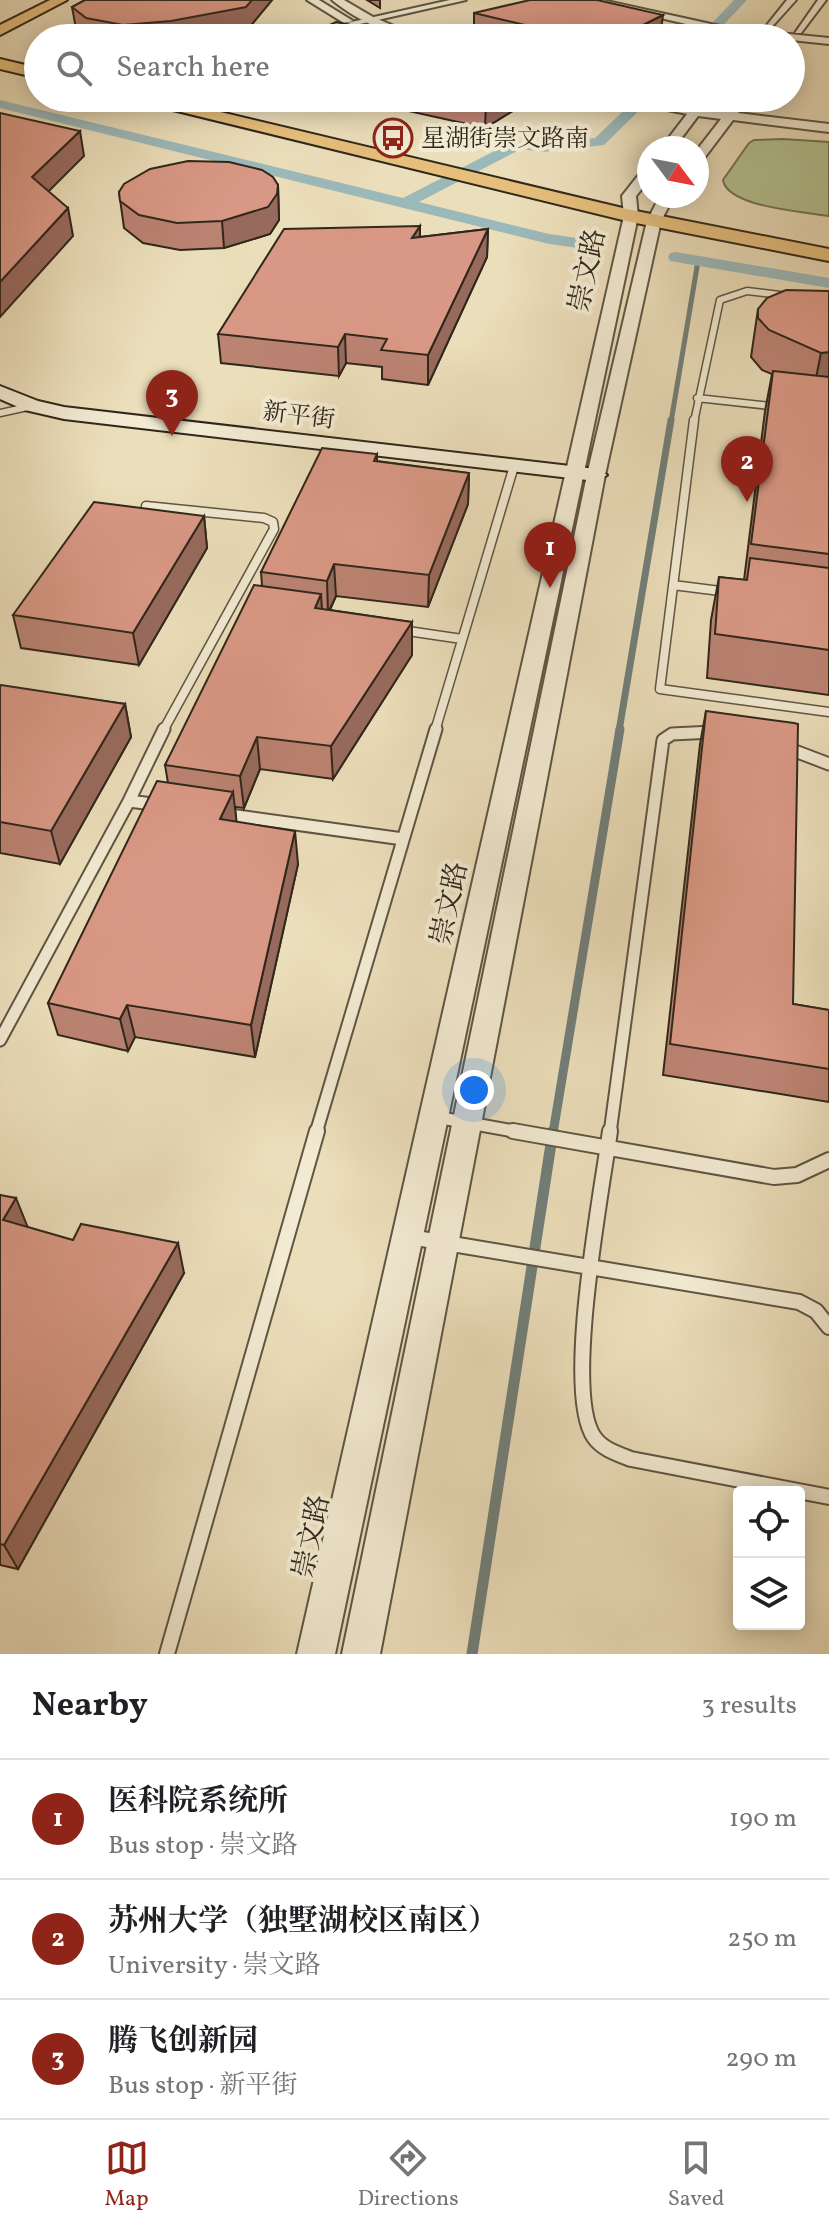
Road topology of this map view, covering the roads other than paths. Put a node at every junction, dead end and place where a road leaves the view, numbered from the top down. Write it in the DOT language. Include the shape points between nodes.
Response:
graph roads {
  1 [pos="34,0"];
  2 [pos="60,0"];
  3 [pos="312,0"];
  4 [pos="337,0"];
  5 [pos="462,0"];
  6 [pos="588,0"];
  7 [pos="617,0"];
  8 [pos="792,0"];
  9 [pos="822,0"];
  10 [pos="0,17"];
  11 [pos="369,19"];
  12 [pos="694,21"];
  13 [pos="351,23"];
  14 [pos="382,24"];
  15 [pos="710,24"];
  16 [pos="771,24"];
  17 [pos="804,24"];
  18 [pos="0,31"];
  19 [pos="829,34"];
  20 [pos="805,36"];
  21 [pos="805,38"];
  22 [pos="829,41"];
  23 [pos="0,51"];
  24 [pos="24,57"];
  25 [pos="0,64"];
  26 [pos="24,70"];
  27 [pos="208,112"];
  28 [pos="255,112"];
  29 [pos="695,112"];
  30 [pos="732,112"];
  31 [pos="758,112"];
  32 [pos="778,112"];
  33 [pos="829,118"];
  34 [pos="829,128"];
  35 [pos="676,136"];
  36 [pos="709,142"];
  37 [pos="444,162"];
  38 [pos="637,186"];
  39 [pos="629,196"];
  40 [pos="637,199"];
  41 [pos="658,208"];
  42 [pos="661,208"];
  43 [pos="664,208"];
  44 [pos="667,208"];
  45 [pos="631,216"];
  46 [pos="829,237"];
  47 [pos="829,255"];
  48 [pos="630,275"];
  49 [pos="798,297"];
  50 [pos="0,392"];
  51 [pos="697,398"];
  52 [pos="32,406"];
  53 [pos="796,409"];
  54 [pos="0,413"];
  55 [pos="514,466"];
  56 [pos="586,474"];
  57 [pos="146,506"];
  58 [pos="673,585"];
  59 [pos="736,593"];
  60 [pos="229,606"];
  61 [pos="244,609"];
  62 [pos="385,628"];
  63 [pos="462,639"];
  64 [pos="829,712"];
  65 [pos="731,735"];
  66 [pos="774,742"];
  67 [pos="829,764"];
  68 [pos="129,801"];
  69 [pos="175,807"];
  70 [pos="205,812"];
  71 [pos="403,839"];
  72 [pos="0,1040"];
  73 [pos="434,1117"];
  74 [pos="468,1123"];
  75 [pos="610,1150"];
  76 [pos="829,1160"];
  77 [pos="408,1237"];
  78 [pos="444,1243"];
  79 [pos="592,1268"];
  80 [pos="829,1327"];
  81 [pos="829,1497"];
  82 [pos="167,1654"];
  83 [pos="316,1654"];
  84 [pos="361,1654"];
  1 -- 10 [label="main road"];
  2 -- 18 [label="main road"];
  3 -- 13 [label="street"];
  4 -- 11 [label="street"];
  5 -- 11 [label="street"];
  6 -- 12 [label="street"];
  7 -- 12 [label="street"];
  8 -- 16 [label="street"];
  9 -- 17 [label="street"];
  11 -- 13 [label="street"];
  11 -- 14 [label="street"];
  12 -- 15 [label="street"];
  19 -- 20 [label="street"];
  21 -- 22 [label="street"];
  23 -- 24 [label="main road"];
  25 -- 26 [label="main road"];
  27 -- 37 [label="main road"];
  28 -- 37 [label="main road"];
  29 -- 35 [label="street"];
  30 -- 36 [label="street"];
  31 -- 34 [label="street"];
  32 -- 33 [label="street"];
  37 -- 39 [label="main road"];
  37 -- 45 [label="main road" via="478,179"];
  38 -- 39 [label="street, 崇文路"];
  39 -- 40 [label="main road"];
  39 -- 45 [label="street, 崇文路"];
  41 -- 45 [label="main road"];
  42 -- 48 [label="street, 崇文路"];
  43 -- 47 [label="main road"];
  44 -- 46 [label="main road"];
  45 -- 48 [label="street, 崇文路" via="626,239"];
  48 -- 56 [label="street, 崇文路"];
  49 -- 51 [label="lane" via="747,291 720,300"];
  50 -- 52 [label="main road, 新平街"];
  51 -- 53 [label="lane"];
  51 -- 58 [label="lane"];
  52 -- 54 [label="lane"];
  52 -- 55 [label="main road, 新平街"];
  55 -- 56 [label="main road, 新平街"];
  55 -- 63 [label="lane"];
  56 -- 73 [label="street, 崇文路"];
  56 -- 74 [label="street, 崇文路"];
  57 -- 60 [label="lane" via="273,522 269,539"];
  58 -- 59 [label="lane"];
  58 -- 64 [label="lane" via="660,689"];
  60 -- 61 [label="lane"];
  60 -- 68 [label="lane"];
  62 -- 63 [label="lane"];
  63 -- 71 [label="lane"];
  65 -- 75 [label="lane" via="687,732 663,740"];
  66 -- 67 [label="lane"];
  68 -- 69 [label="lane"];
  68 -- 72 [label="lane"];
  70 -- 71 [label="lane"];
  71 -- 82 [label="lane"];
  73 -- 74 [label="lane"];
  73 -- 77 [label="street, 崇文路"];
  74 -- 75 [label="lane"];
  74 -- 78 [label="street, 崇文路"];
  75 -- 76 [label="lane" via="774,1177 797,1175"];
  75 -- 79 [label="lane"];
  77 -- 78 [label="lane"];
  77 -- 83 [label="street, 崇文路"];
  78 -- 79 [label="lane"];
  78 -- 84 [label="street, 崇文路"];
  79 -- 80 [label="lane" via="799,1302"];
  79 -- 81 [label="lane" via="582,1397 591,1433 605,1449 631,1459"];
}
